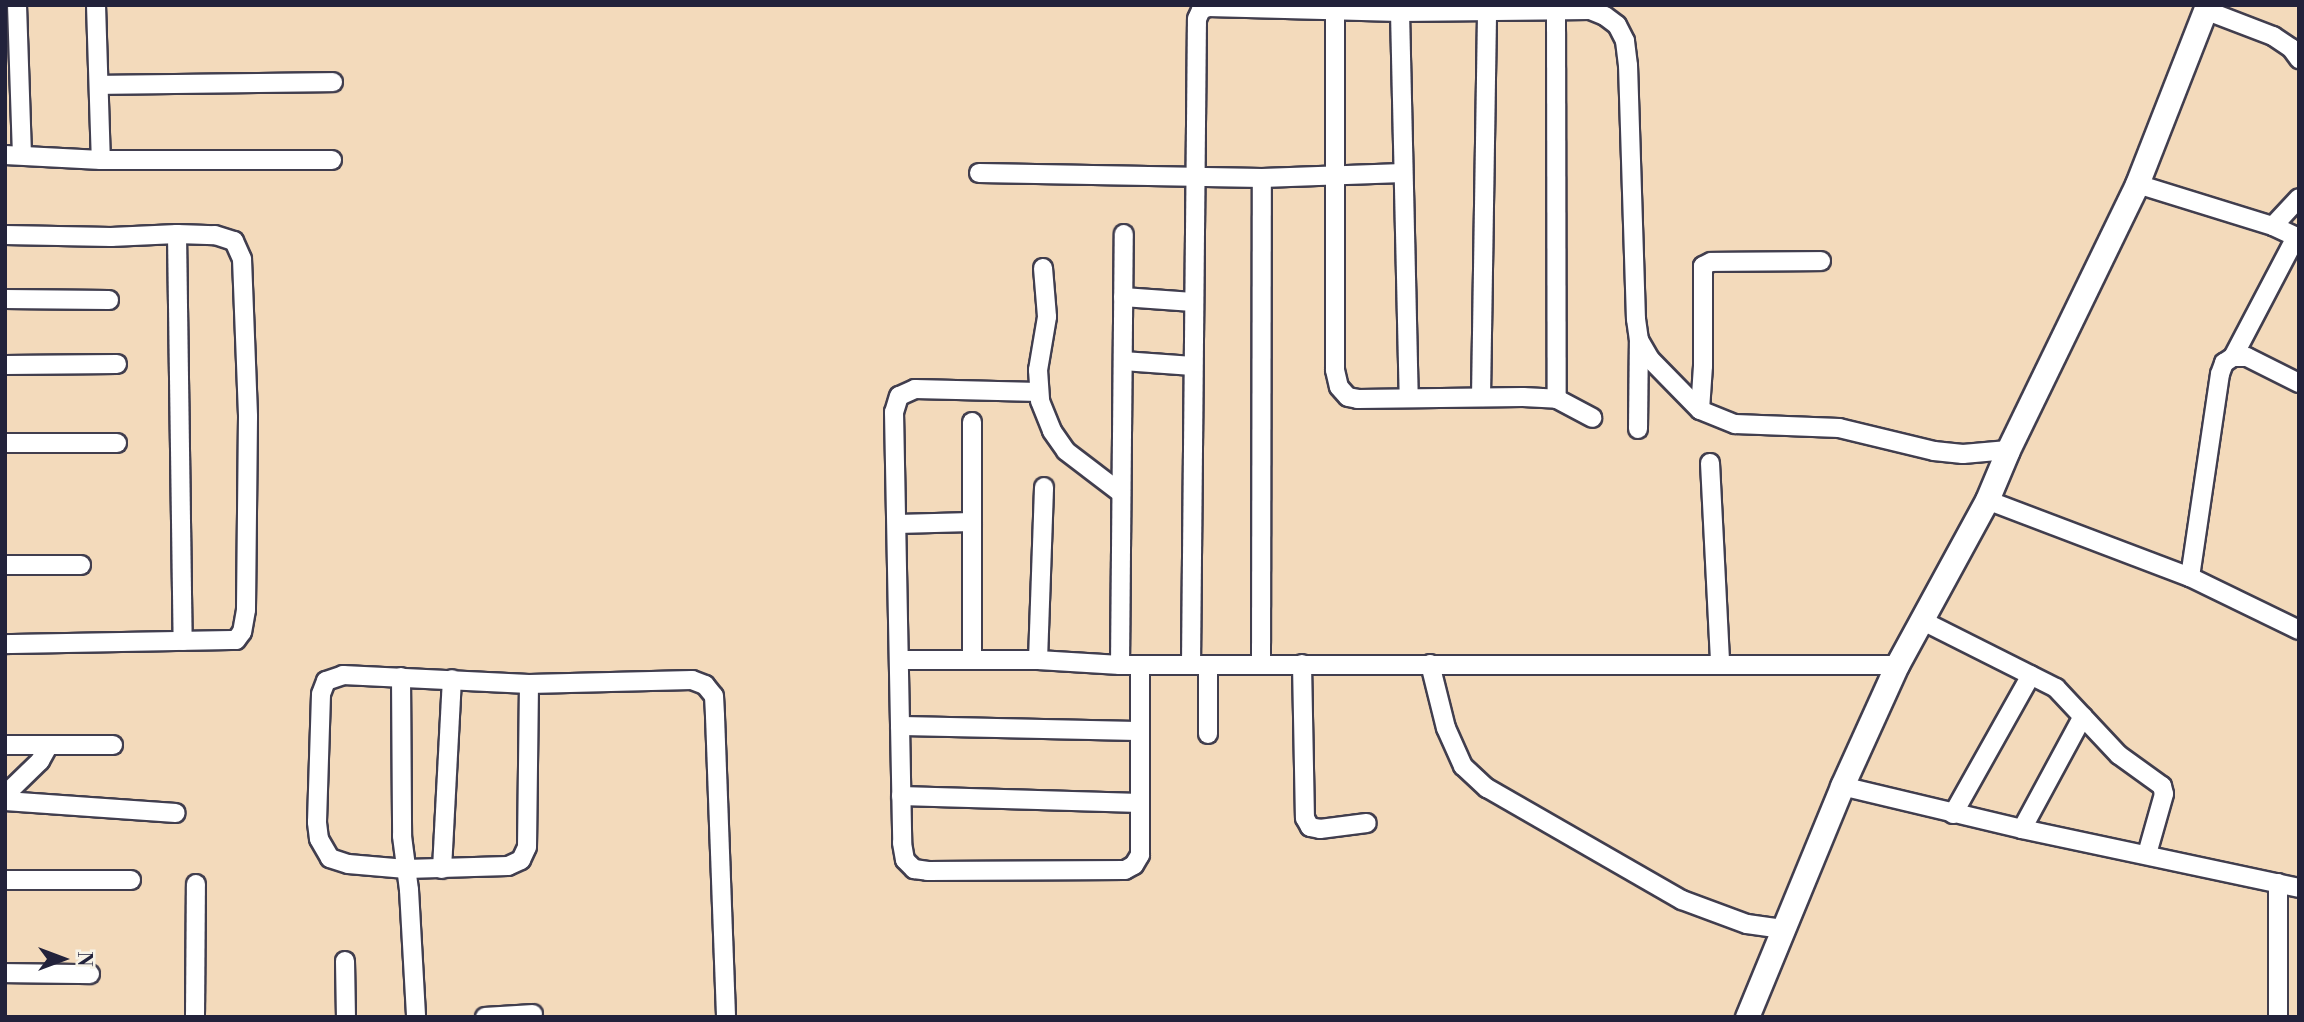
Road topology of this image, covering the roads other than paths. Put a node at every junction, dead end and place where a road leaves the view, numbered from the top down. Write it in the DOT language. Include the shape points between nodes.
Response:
graph roads {
  1 [pos="17,5"];
  2 [pos="96,5"];
  3 [pos="2206,8"];
  4 [pos="1435,9"];
  5 [pos="1335,10"];
  6 [pos="1487,11"];
  7 [pos="1556,11"];
  8 [pos="1400,12"];
  9 [pos="2299,59"];
  10 [pos="333,82"];
  11 [pos="100,85"];
  12 [pos="13,155"];
  13 [pos="101,160"];
  14 [pos="332,160"];
  15 [pos="979,173"];
  16 [pos="1337,173"];
  17 [pos="1403,173"];
  18 [pos="1195,177"];
  19 [pos="1262,178"];
  20 [pos="2137,184"];
  21 [pos="2299,198"];
  22 [pos="2273,226"];
  23 [pos="5,234"];
  24 [pos="177,234"];
  25 [pos="1124,234"];
  26 [pos="2297,238"];
  27 [pos="1821,261"];
  28 [pos="1043,268"];
  29 [pos="1123,297"];
  30 [pos="5,299"];
  31 [pos="109,300"];
  32 [pos="1193,302"];
  33 [pos="1639,340"];
  34 [pos="2233,357"];
  35 [pos="1123,361"];
  36 [pos="117,363"];
  37 [pos="5,365"];
  38 [pos="1193,366"];
  39 [pos="2299,383"];
  40 [pos="1039,392"];
  41 [pos="1409,397"];
  42 [pos="1481,397"];
  43 [pos="1557,399"];
  44 [pos="1700,410"];
  45 [pos="1592,418"];
  46 [pos="972,422"];
  47 [pos="1638,429"];
  48 [pos="5,443"];
  49 [pos="117,443"];
  50 [pos="2008,450"];
  51 [pos="1710,463"];
  52 [pos="1044,487"];
  53 [pos="1121,493"];
  54 [pos="1987,500"];
  55 [pos="972,522"];
  56 [pos="897,524"];
  57 [pos="5,565"];
  58 [pos="81,565"];
  59 [pos="2190,577"];
  60 [pos="1923,621"];
  61 [pos="2299,630"];
  62 [pos="183,641"];
  63 [pos="5,644"];
  64 [pos="899,660"];
  65 [pos="972,660"];
  66 [pos="1038,660"];
  67 [pos="1720,663"];
  68 [pos="1200,664"];
  69 [pos="1261,664"];
  70 [pos="1302,664"];
  71 [pos="1430,664"];
  72 [pos="1120,665"];
  73 [pos="1140,665"];
  74 [pos="1897,665"];
  75 [pos="2031,675"];
  76 [pos="401,677"];
  77 [pos="452,679"];
  78 [pos="529,684"];
  79 [pos="2082,716"];
  80 [pos="900,726"];
  81 [pos="1140,730"];
  82 [pos="1209,734"];
  83 [pos="5,745"];
  84 [pos="49,745"];
  85 [pos="113,745"];
  86 [pos="1842,786"];
  87 [pos="5,795"];
  88 [pos="901,796"];
  89 [pos="5,801"];
  90 [pos="1140,803"];
  91 [pos="176,813"];
  92 [pos="1953,814"];
  93 [pos="1367,823"];
  94 [pos="2022,829"];
  95 [pos="2147,854"];
  96 [pos="407,869"];
  97 [pos="442,869"];
  98 [pos="5,880"];
  99 [pos="131,880"];
  100 [pos="2278,883"];
  101 [pos="196,884"];
  102 [pos="2299,888"];
  103 [pos="1783,929"];
  104 [pos="345,961"];
  105 [pos="5,972"];
  106 [pos="90,974"];
  107 [pos="533,1014"];
  108 [pos="195,1017"];
  109 [pos="346,1017"];
  110 [pos="416,1017"];
  111 [pos="485,1017"];
  112 [pos="726,1017"];
  113 [pos="1747,1017"];
  114 [pos="2278,1017"];
  1 -- 12 [label="street"];
  2 -- 11 [label="street"];
  3 -- 9 [label="street" via="2273,36"];
  3 -- 20 [label="street"];
  4 -- 6 [label="street"];
  4 -- 8 [label="street"];
  5 -- 8 [label="street"];
  5 -- 16 [label="street"];
  5 -- 18 [label="street" via="1201,10 1197,19"];
  6 -- 7 [label="street"];
  6 -- 42 [label="street"];
  7 -- 33 [label="street" via="1590,10 1605,16 1617,25 1625,41"];
  7 -- 43 [label="street"];
  8 -- 17 [label="street"];
  10 -- 11 [label="street"];
  11 -- 13 [label="street"];
  12 -- 13 [label="street"];
  13 -- 14 [label="street"];
  15 -- 18 [label="street"];
  16 -- 17 [label="street"];
  16 -- 19 [label="street"];
  16 -- 41 [label="street" via="1335,370 1339,387 1348,397 1359,399"];
  17 -- 41 [label="street"];
  18 -- 19 [label="street"];
  18 -- 32 [label="street"];
  19 -- 69 [label="street"];
  20 -- 22 [label="street"];
  20 -- 50 [label="street"];
  21 -- 22 [label="street"];
  22 -- 26 [label="street"];
  23 -- 24 [label="street"];
  24 -- 62 [label="street"];
  24 -- 62 [label="street" via="225,236 240,248 247,417 242,632 236,640"];
  25 -- 29 [label="street"];
  26 -- 34 [label="street"];
  27 -- 44 [label="street" via="1711,262 1703,266"];
  28 -- 40 [label="street" via="1047,317"];
  29 -- 32 [label="street"];
  29 -- 35 [label="street"];
  30 -- 31 [label="street"];
  32 -- 38 [label="street"];
  33 -- 44 [label="street" via="1650,359"];
  33 -- 47 [label="street"];
  34 -- 39 [label="street" via="2247,357"];
  34 -- 59 [label="street" via="2224,363 2220,374"];
  35 -- 38 [label="street"];
  35 -- 53 [label="street"];
  36 -- 37 [label="street"];
  38 -- 68 [label="street"];
  40 -- 53 [label="street" via="1052,431 1066,451"];
  40 -- 56 [label="street" via="915,389 899,396 894,412"];
  41 -- 42 [label="street"];
  42 -- 43 [label="street"];
  43 -- 45 [label="street"];
  44 -- 50 [label="street" via="1735,424 1839,428 1934,451"];
  46 -- 55 [label="street"];
  48 -- 49 [label="street"];
  50 -- 54 [label="street"];
  51 -- 67 [label="street"];
  52 -- 66 [label="street"];
  53 -- 72 [label="street"];
  54 -- 59 [label="street"];
  54 -- 60 [label="street"];
  55 -- 56 [label="street"];
  55 -- 65 [label="street"];
  56 -- 64 [label="street"];
  57 -- 58 [label="street"];
  59 -- 61 [label="street"];
  60 -- 74 [label="street"];
  60 -- 75 [label="street"];
  62 -- 63 [label="street"];
  64 -- 65 [label="street"];
  64 -- 80 [label="street"];
  65 -- 66 [label="street"];
  66 -- 72 [label="street"];
  67 -- 71 [label="street"];
  67 -- 74 [label="street"];
  68 -- 69 [label="street"];
  68 -- 73 [label="street"];
  68 -- 82 [label="street"];
  69 -- 70 [label="street"];
  70 -- 71 [label="street"];
  70 -- 93 [label="street" via="1305,818 1311,827 1320,829"];
  71 -- 103 [label="street" via="1446,728 1463,766 1486,788 1682,900 1747,924"];
  72 -- 73 [label="street"];
  73 -- 81 [label="street"];
  74 -- 86 [label="street"];
  75 -- 79 [label="street" via="2056,688"];
  75 -- 92 [label="street"];
  76 -- 77 [label="street"];
  76 -- 96 [label="street" via="402,836"];
  76 -- 96 [label="street" via="343,675 326,681 321,694 317,822 319,839 330,858"];
  77 -- 78 [label="street"];
  77 -- 97 [label="street"];
  78 -- 97 [label="street" via="527,847 521,860 508,866"];
  78 -- 112 [label="street" via="692,680 705,685 714,696"];
  79 -- 94 [label="street"];
  79 -- 95 [label="street" via="2119,755 2162,786 2164,794"];
  80 -- 81 [label="street"];
  80 -- 88 [label="street"];
  81 -- 90 [label="street"];
  83 -- 84 [label="street"];
  84 -- 85 [label="street"];
  84 -- 87 [label="street" via="40,761"];
  86 -- 92 [label="street"];
  86 -- 103 [label="street"];
  88 -- 90 [label="street"];
  88 -- 90 [label="street" via="905,860 914,869 928,871 1125,870 1140,855"];
  89 -- 91 [label="street"];
  92 -- 94 [label="street"];
  94 -- 95 [label="street"];
  95 -- 100 [label="street"];
  96 -- 97 [label="street"];
  96 -- 110 [label="street"];
  98 -- 99 [label="street"];
  100 -- 102 [label="street"];
  100 -- 114 [label="street"];
  101 -- 108 [label="street"];
  103 -- 113 [label="street"];
  104 -- 109 [label="street"];
  105 -- 106 [label="street"];
  107 -- 111 [label="street"];
}
